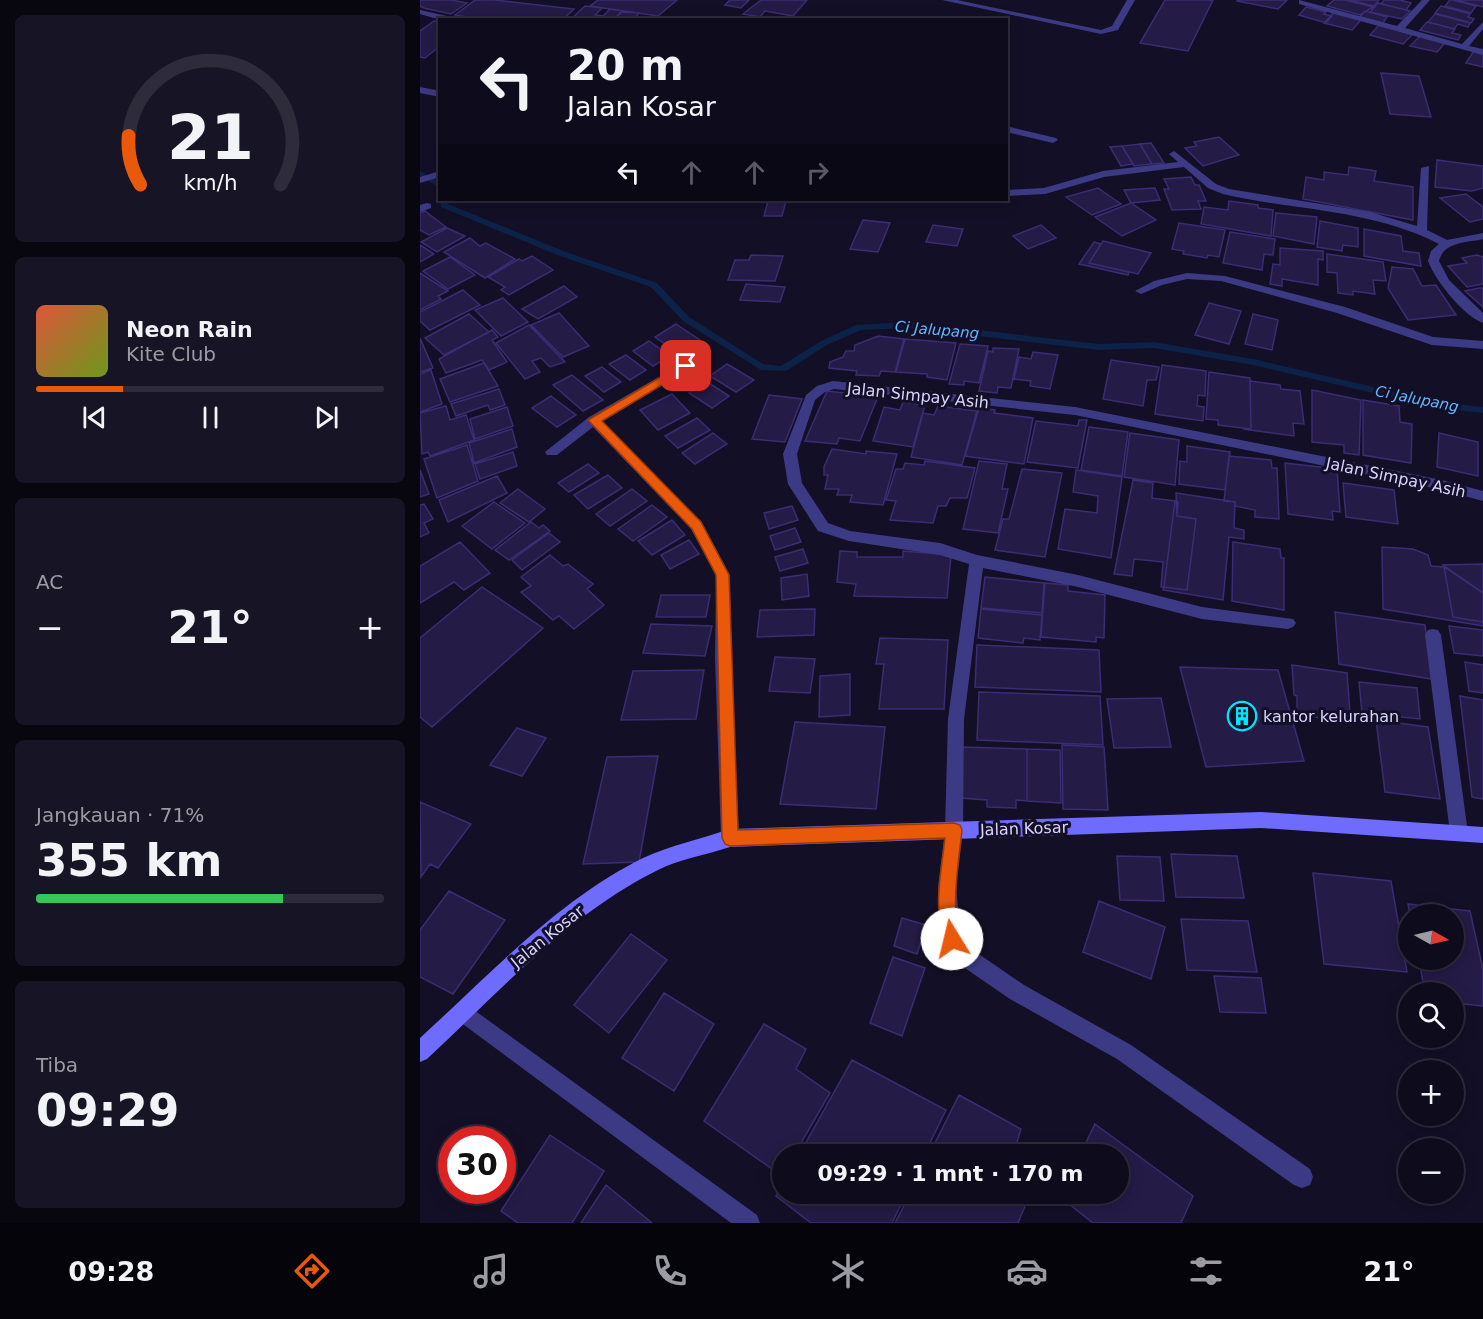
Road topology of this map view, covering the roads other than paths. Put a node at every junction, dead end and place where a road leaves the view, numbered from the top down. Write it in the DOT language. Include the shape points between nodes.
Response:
graph roads {
  1 [pos="946,0"];
  2 [pos="1131,0"];
  3 [pos="1426,0"];
  4 [pos="1302,2"];
  5 [pos="420,12"];
  6 [pos="445,18"];
  7 [pos="1483,24"];
  8 [pos="1399,29"];
  9 [pos="1464,47"];
  10 [pos="1483,52"];
  11 [pos="420,90"];
  12 [pos="438,94"];
  13 [pos="1008,129"];
  14 [pos="1053,140"];
  15 [pos="1174,154"];
  16 [pos="1185,164"];
  17 [pos="1426,168"];
  18 [pos="438,175"];
  19 [pos="420,180"];
  20 [pos="1008,192"];
  21 [pos="1422,231"];
  22 [pos="1483,236"];
  23 [pos="1446,244"];
  24 [pos="1141,291"];
  25 [pos="1483,319"];
  26 [pos="1483,345"];
  27 [pos="704,355"];
  28 [pos="594,420"];
  29 [pos="552,452"];
  30 [pos="1483,496"];
  31 [pos="977,561"];
  32 [pos="1288,623"];
  33 [pos="1433,635"];
  34 [pos="954,830"];
  35 [pos="1459,832"];
  36 [pos="1483,835"];
  37 [pos="730,838"];
  38 [pos="463,1012"];
  39 [pos="420,1052"];
  40 [pos="1302,1177"];
  41 [pos="749,1223"];
  1 -- 2 [label="street" via="1101,32 1115,28"];
  3 -- 8 [label="street"];
  4 -- 8 [label="street"];
  5 -- 6 [label="street"];
  7 -- 9 [label="street"];
  8 -- 9 [label="street"];
  9 -- 10 [label="street"];
  11 -- 12 [label="street"];
  13 -- 14 [label="street"];
  15 -- 16 [label="street"];
  16 -- 20 [label="street" via="1111,173 1045,190"];
  16 -- 21 [label="street" via="1212,186 1227,192 1388,219"];
  17 -- 21 [label="street"];
  18 -- 19 [label="street"];
  21 -- 23 [label="street"];
  22 -- 23 [label="street"];
  23 -- 25 [label="street" via="1436,250 1433,260 1439,276"];
  24 -- 26 [label="street" via="1187,276 1221,278 1341,310 1432,340"];
  27 -- 28 [label="street"];
  28 -- 29 [label="street"];
  28 -- 37 [label="street" via="696,525 723,575"];
  30 -- 31 [label="street, Jalan Simpay Asih" via="1075,411 833,386 810,398 790,454 795,484 823,527 849,536 940,549"];
  31 -- 32 [label="street, Jalan Simpay Asih" via="1078,581 1202,613"];
  31 -- 34 [label="street" via="956,719"];
  33 -- 35 [label="street"];
  34 -- 35 [label="street, Jalan Kosar" via="1261,820"];
  34 -- 37 [label="street, Jalan Kosar"];
  34 -- 40 [label="street" via="947,888 948,919 952,939 966,957 1017,992 1124,1052"];
  35 -- 36 [label="street, Jalan Kosar"];
  37 -- 38 [label="street, Jalan Kosar" via="649,865 574,911 512,963"];
  38 -- 39 [label="street, Jalan Kosar"];
  38 -- 41 [label="street"];
}
